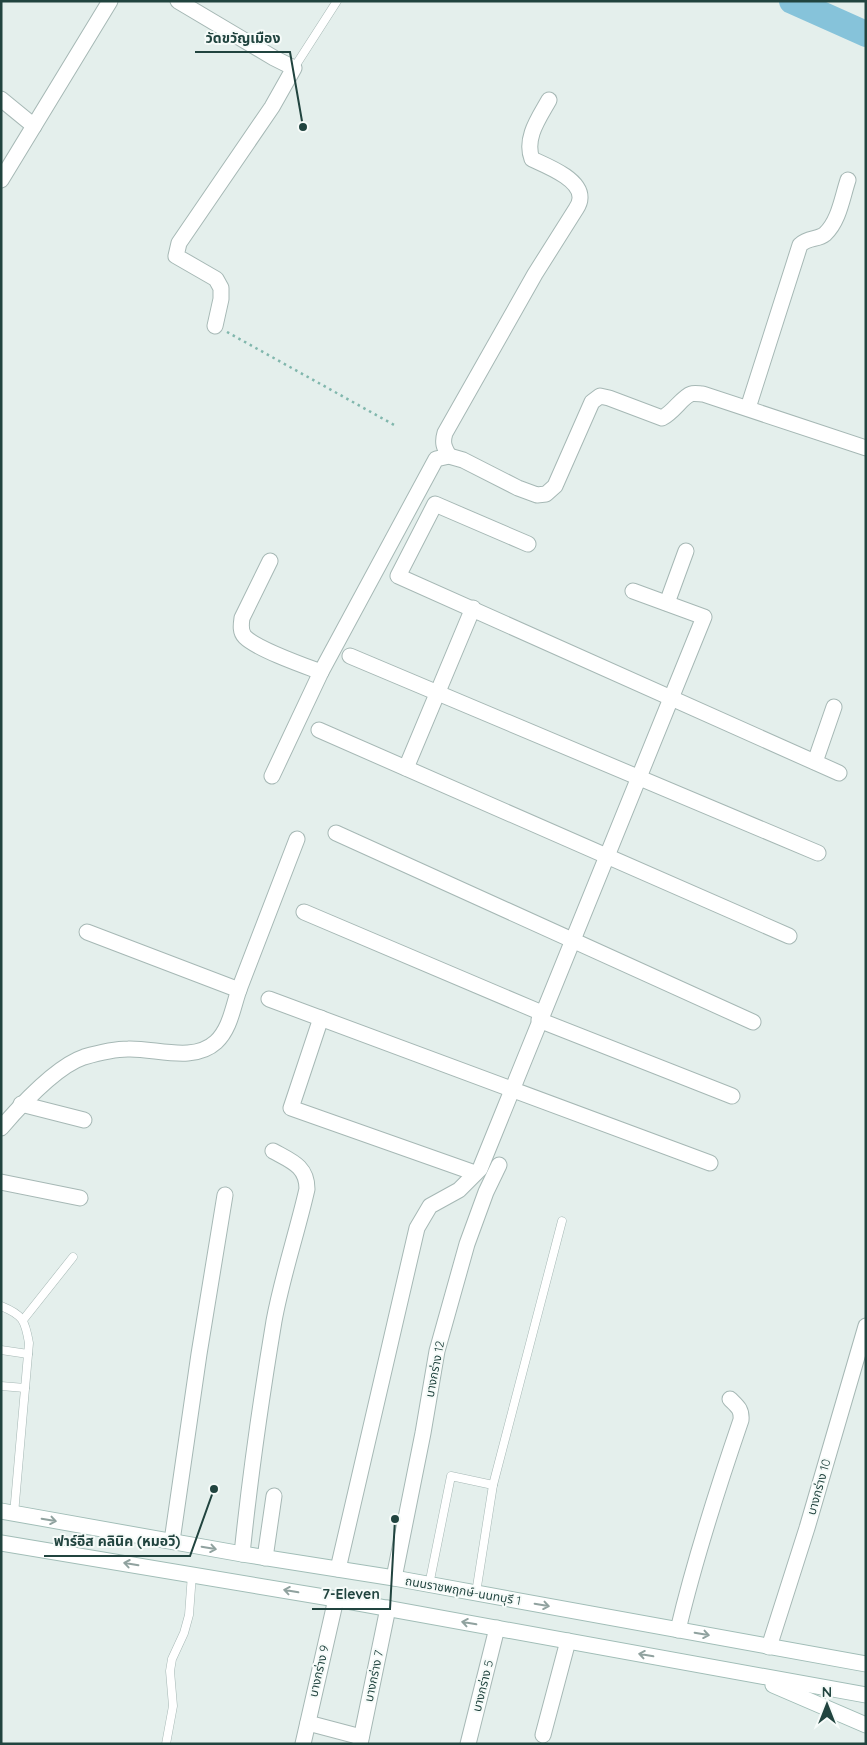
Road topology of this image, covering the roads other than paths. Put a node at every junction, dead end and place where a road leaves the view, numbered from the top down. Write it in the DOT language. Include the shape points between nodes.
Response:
graph roads {
  1 [pos="110,1"];
  2 [pos="178,1"];
  3 [pos="337,1"];
  4 [pos="294,68"];
  5 [pos="1,99"];
  6 [pos="549,100"];
  7 [pos="34,126"];
  8 [pos="1,180"];
  9 [pos="848,180"];
  10 [pos="215,326"];
  11 [pos="748,408"];
  12 [pos="866,448"];
  13 [pos="450,456"];
  14 [pos="528,544"];
  15 [pos="686,551"];
  16 [pos="270,560"];
  17 [pos="633,591"];
  18 [pos="667,603"];
  19 [pos="473,608"];
  20 [pos="350,656"];
  21 [pos="320,672"];
  22 [pos="437,693"];
  23 [pos="671,698"];
  24 [pos="834,707"];
  25 [pos="319,730"];
  26 [pos="815,762"];
  27 [pos="406,768"];
  28 [pos="839,773"];
  29 [pos="272,776"];
  30 [pos="638,777"];
  31 [pos="336,833"];
  32 [pos="298,839"];
  33 [pos="818,853"];
  34 [pos="606,856"];
  35 [pos="304,912"];
  36 [pos="88,932"];
  37 [pos="789,936"];
  38 [pos="572,940"];
  39 [pos="239,990"];
  40 [pos="269,999"];
  41 [pos="541,1016"];
  42 [pos="321,1018"];
  43 [pos="753,1022"];
  44 [pos="511,1088"];
  45 [pos="732,1096"];
  46 [pos="21,1104"];
  47 [pos="84,1120"];
  48 [pos="1,1128"];
  49 [pos="273,1151"];
  50 [pos="710,1163"];
  51 [pos="499,1165"];
  52 [pos="475,1173"];
  53 [pos="1,1182"];
  54 [pos="225,1195"];
  55 [pos="80,1198"];
  56 [pos="562,1221"];
  57 [pos="73,1257"];
  58 [pos="1,1306"];
  59 [pos="24,1320"];
  60 [pos="866,1326"];
  61 [pos="1,1350"];
  62 [pos="28,1354"];
  63 [pos="1,1386"];
  64 [pos="25,1388"];
  65 [pos="730,1399"];
  66 [pos="493,1486"];
  67 [pos="274,1496"];
  68 [pos="8,1513"];
  69 [pos="172,1541"];
  70 [pos="1,1543"];
  71 [pos="242,1554"];
  72 [pos="265,1558"];
  73 [pos="338,1569"];
  74 [pos="192,1574"];
  75 [pos="394,1578"];
  76 [pos="430,1585"];
  77 [pos="476,1593"];
  78 [pos="336,1599"];
  79 [pos="388,1608"];
  80 [pos="496,1628"];
  81 [pos="678,1630"];
  82 [pos="568,1641"];
  83 [pos="769,1647"];
  84 [pos="866,1664"];
  85 [pos="743,1673"];
  86 [pos="866,1695"];
  87 [pos="308,1723"];
  88 [pos="866,1725"];
  89 [pos="543,1735"];
  90 [pos="361,1740"];
  91 [pos="166,1744"];
  92 [pos="303,1744"];
  93 [pos="468,1744"];
  1 -- 7 [label="street"];
  2 -- 4 [label="street"];
  3 -- 4 [label="lane"];
  4 -- 10 [label="street" via="272,107 176,251 176,256 216,279 221,288"];
  5 -- 7 [label="street"];
  6 -- 13 [label="street" via="531,134 530,154 532,159 573,181 580,199 445,433 444,446"];
  7 -- 8 [label="street"];
  9 -- 11 [label="street" via="835,221 824,235 809,238 800,245"];
  11 -- 12 [label="street"];
  11 -- 13 [label="street" via="704,394 690,394 671,414 662,418 600,396 592,402 555,486 546,494 536,495 518,488"];
  13 -- 21 [label="street" via="436,458"];
  14 -- 19 [label="street" via="435,504 398,576"];
  15 -- 18 [label="street"];
  16 -- 21 [label="street" via="242,618 240,627 244,636 257,645"];
  17 -- 18 [label="street"];
  18 -- 23 [label="street" via="704,617"];
  19 -- 22 [label="street"];
  19 -- 23 [label="street"];
  20 -- 22 [label="street"];
  21 -- 29 [label="street"];
  22 -- 27 [label="street"];
  22 -- 30 [label="street"];
  23 -- 26 [label="street"];
  23 -- 30 [label="street"];
  24 -- 26 [label="street"];
  25 -- 27 [label="street"];
  26 -- 28 [label="street"];
  27 -- 34 [label="street"];
  30 -- 33 [label="street"];
  30 -- 34 [label="street"];
  31 -- 38 [label="street"];
  32 -- 39 [label="street"];
  34 -- 37 [label="street"];
  34 -- 38 [label="street"];
  35 -- 41 [label="street"];
  36 -- 39 [label="street"];
  38 -- 41 [label="street"];
  38 -- 43 [label="street"];
  39 -- 46 [label="street" via="226,1030 202,1051 174,1053 130,1048 82,1058 66,1066"];
  40 -- 42 [label="street"];
  41 -- 44 [label="street"];
  41 -- 45 [label="street"];
  42 -- 44 [label="street"];
  42 -- 52 [label="street" via="291,1108"];
  44 -- 50 [label="street"];
  44 -- 52 [label="street" via="480,1168"];
  46 -- 47 [label="street"];
  46 -- 48 [label="street"];
  49 -- 71 [label="street" via="296,1164 307,1180 307,1189 274,1320"];
  51 -- 75 [label="street, บางกร่าง 12" via="467,1244 437,1351"];
  52 -- 73 [label="street" via="460,1190 430,1206 417,1228"];
  53 -- 55 [label="street"];
  54 -- 69 [label="street"];
  56 -- 66 [label="lane"];
  57 -- 59 [label="lane"];
  58 -- 59 [label="lane" via="16,1312"];
  59 -- 62 [label="lane" via="30,1343"];
  60 -- 83 [label="street, บางกร่าง 10"];
  61 -- 62 [label="lane"];
  62 -- 64 [label="lane"];
  63 -- 64 [label="lane"];
  64 -- 68 [label="lane"];
  65 -- 81 [label="street" via="740,1408 741,1420 691,1574"];
  66 -- 76 [label="lane" via="451,1476"];
  66 -- 77 [label="lane"];
  67 -- 72 [label="street"];
  68 -- 69 [label="street, ถนนราชพฤกษ์-นนทบุรี 1, one-way"];
  69 -- 71 [label="street, ถนนราชพฤกษ์-นนทบุรี 1, one-way"];
  74 -- 70 [label="street, one-way"];
  71 -- 72 [label="street, ถนนราชพฤกษ์-นนทบุรี 1"];
  72 -- 73 [label="street, ถนนราชพฤกษ์-นนทบุรี 1"];
  73 -- 75 [label="street, ถนนราชพฤกษ์-นนทบุรี 1"];
  78 -- 74 [label="street, one-way"];
  74 -- 91 [label="lane" via="184,1633 170,1671 173,1706"];
  75 -- 76 [label="street, ถนนราชพฤกษ์-นนทบุรี 1"];
  76 -- 77 [label="street, ถนนราชพฤกษ์-นนทบุรี 1"];
  77 -- 81 [label="street, ถนนราชพฤกษ์-นนทบุรี 1, one-way"];
  78 -- 79 [label="street"];
  78 -- 87 [label="street, บางกร่าง 9"];
  80 -- 79 [label="street, one-way"];
  79 -- 90 [label="street, บางกร่าง 7"];
  80 -- 82 [label="street"];
  80 -- 93 [label="street, บางกร่าง 5"];
  81 -- 83 [label="street, ถนนราชพฤกษ์-นนทบุรี 1, one-way"];
  85 -- 82 [label="street, one-way"];
  82 -- 89 [label="street"];
  83 -- 84 [label="street, ถนนราชพฤกษ์-นนทบุรี 1"];
  85 -- 86 [label="street"];
  85 -- 88 [label="street"];
  87 -- 90 [label="street"];
  87 -- 92 [label="street, บางกร่าง 9"];
}
